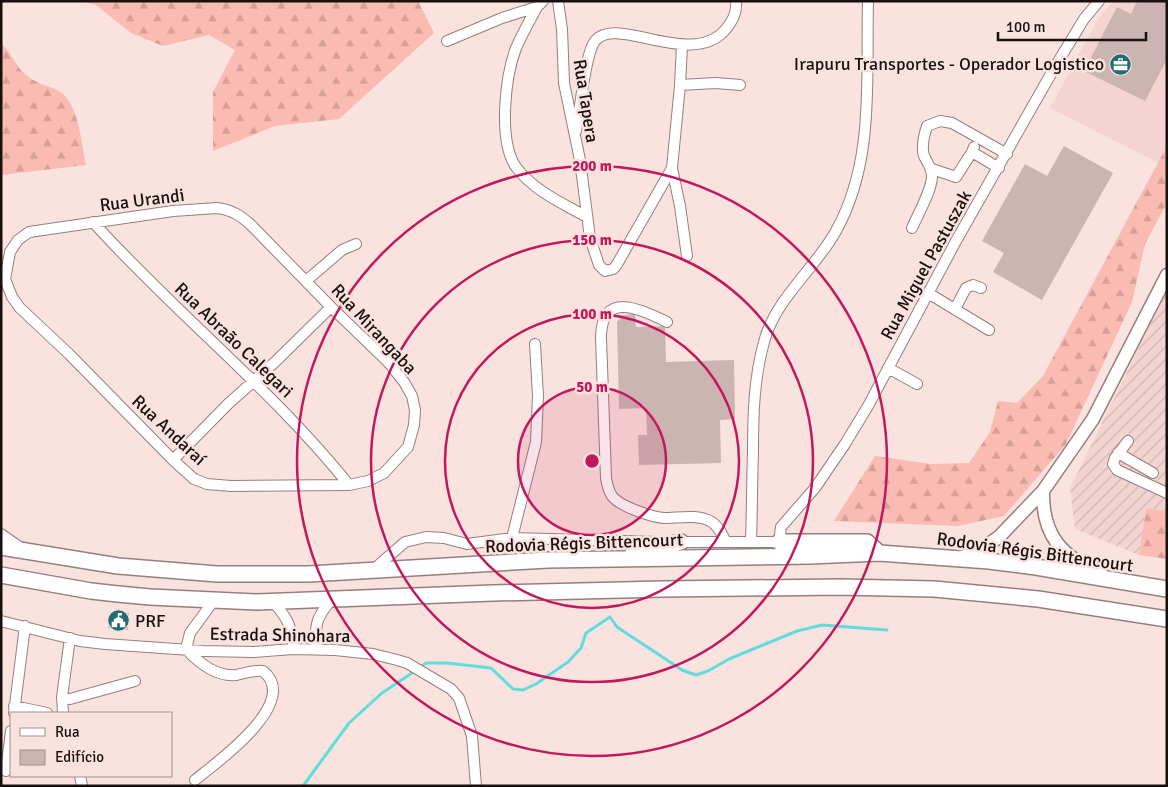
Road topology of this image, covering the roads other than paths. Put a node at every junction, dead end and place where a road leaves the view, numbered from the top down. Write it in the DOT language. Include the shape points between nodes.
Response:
graph roads {
  1 [pos="558,1"];
  2 [pos="736,1"];
  3 [pos="868,1"];
  4 [pos="1099,1"];
  5 [pos="540,4"];
  6 [pos="447,41"];
  7 [pos="682,45"];
  8 [pos="680,85"];
  9 [pos="740,85"];
  10 [pos="575,136"];
  11 [pos="978,138"];
  12 [pos="972,152"];
  13 [pos="1007,154"];
  14 [pos="672,168"];
  15 [pos="999,168"];
  16 [pos="932,169"];
  17 [pos="587,218"];
  18 [pos="93,222"];
  19 [pos="912,228"];
  20 [pos="356,244"];
  21 [pos="688,256"];
  22 [pos="1167,275"];
  23 [pos="306,281"];
  24 [pos="981,288"];
  25 [pos="928,293"];
  26 [pos="12,297"];
  27 [pos="1,300"];
  28 [pos="331,307"];
  29 [pos="955,309"];
  30 [pos="667,322"];
  31 [pos="988,330"];
  32 [pos="534,344"];
  33 [pos="888,368"];
  34 [pos="253,381"];
  35 [pos="917,384"];
  36 [pos="1128,441"];
  37 [pos="1118,453"];
  38 [pos="173,460"];
  39 [pos="1153,474"];
  40 [pos="349,485"];
  41 [pos="1043,491"];
  42 [pos="1167,493"];
  43 [pos="1,534"];
  44 [pos="512,538"];
  45 [pos="681,542"];
  46 [pos="726,542"];
  47 [pos="751,542"];
  48 [pos="778,542"];
  49 [pos="1,547"];
  50 [pos="28,552"];
  51 [pos="879,553"];
  52 [pos="959,558"];
  53 [pos="548,560"];
  54 [pos="372,571"];
  55 [pos="1,574"];
  56 [pos="1108,578"];
  57 [pos="1167,589"];
  58 [pos="215,599"];
  59 [pos="331,600"];
  60 [pos="273,602"];
  61 [pos="1167,619"];
  62 [pos="1,621"];
  63 [pos="24,626"];
  64 [pos="70,638"];
  65 [pos="186,649"];
  66 [pos="293,649"];
  67 [pos="317,649"];
  68 [pos="135,681"];
  69 [pos="62,697"];
  70 [pos="14,710"];
  71 [pos="36,712"];
  72 [pos="64,712"];
  73 [pos="10,739"];
  74 [pos="6,772"];
  75 [pos="195,780"];
  76 [pos="476,786"];
  1 -- 10 [label="street, Rua Tapera" via="564,83"];
  2 -- 7 [label="street" via="732,21 723,32 705,42"];
  3 -- 47 [label="street" via="865,120 856,184 835,232 774,317 758,366 754,399"];
  4 -- 13 [label="street, Rua Miguel Pastuszak" via="1084,19"];
  5 -- 6 [label="street"];
  5 -- 17 [label="street" via="512,63 506,98 509,152 517,167 541,192"];
  7 -- 8 [label="street"];
  7 -- 10 [label="street" via="612,34 596,40 588,60"];
  8 -- 9 [label="street"];
  8 -- 14 [label="street"];
  10 -- 17 [label="street, Rua Tapera"];
  11 -- 12 [label="street"];
  11 -- 13 [label="street"];
  11 -- 16 [label="street" via="952,123 940,121 927,126 924,156"];
  12 -- 15 [label="street"];
  12 -- 16 [label="street" via="956,177"];
  13 -- 15 [label="street, Rua Miguel Pastuszak"];
  14 -- 17 [label="street, Rua Tapera" via="613,269 602,269 594,251"];
  14 -- 21 [label="street"];
  15 -- 25 [label="street, Rua Miguel Pastuszak"];
  16 -- 19 [label="street" via="930,185"];
  18 -- 23 [label="street, Rua Urandi" via="200,209 229,210 251,225"];
  18 -- 26 [label="street, Rua Urandi" via="29,232 18,240 6,266 5,279"];
  18 -- 34 [label="street, Rua Abraão Calegari"];
  20 -- 23 [label="street" via="342,250"];
  22 -- 41 [label="main road" via="1093,419"];
  23 -- 28 [label="street, Rua Mirangaba"];
  24 -- 29 [label="street" via="973,285 966,288"];
  25 -- 29 [label="street"];
  25 -- 33 [label="street, Rua Miguel Pastuszak"];
  26 -- 27 [label="street"];
  26 -- 38 [label="street, Rua Andaraí"];
  28 -- 34 [label="street"];
  28 -- 40 [label="street, Rua Mirangaba" via="389,363 412,396 415,410 408,447 396,461 384,473"];
  29 -- 31 [label="street"];
  30 -- 46 [label="street" via="624,306 608,312 603,318 601,338 608,489 612,497 621,503 651,516 710,521 717,526"];
  32 -- 44 [label="street" via="538,396 536,442"];
  33 -- 35 [label="street"];
  33 -- 48 [label="street, Rua Miguel Pastuszak" via="845,444 815,488 781,527"];
  34 -- 38 [label="street"];
  34 -- 40 [label="street, Rua Abraão Calegari" via="323,452"];
  36 -- 37 [label="street"];
  37 -- 39 [label="street"];
  37 -- 42 [label="street" via="1113,464 1118,470"];
  38 -- 40 [label="street, Rua Andaraí" via="194,479 213,484"];
  41 -- 52 [label="main road" via="999,537"];
  41 -- 56 [label="main road" via="1046,522 1062,550 1076,562"];
  43 -- 50 [label="street"];
  44 -- 45 [label="street"];
  44 -- 54 [label="street" via="467,544 444,538 416,539 405,542"];
  45 -- 46 [label="street"];
  45 -- 53 [label="highway" via="629,553"];
  46 -- 47 [label="street"];
  47 -- 48 [label="street"];
  48 -- 51 [label="highway" via="867,542"];
  49 -- 50 [label="highway, Rodovia Régis Bittencourt"];
  50 -- 54 [label="highway, Rodovia Régis Bittencourt" via="118,566 217,574"];
  51 -- 52 [label="highway, Rodovia Régis Bittencourt"];
  51 -- 53 [label="highway, Rodovia Régis Bittencourt"];
  52 -- 56 [label="highway, Rodovia Régis Bittencourt"];
  53 -- 54 [label="highway, Rodovia Régis Bittencourt"];
  55 -- 58 [label="highway" via="91,591"];
  56 -- 57 [label="highway, Rodovia Régis Bittencourt"];
  58 -- 60 [label="highway"];
  58 -- 65 [label="street" via="190,633"];
  59 -- 60 [label="highway"];
  59 -- 61 [label="highway" via="664,588 840,586 951,590 1038,599"];
  59 -- 67 [label="street" via="316,625"];
  60 -- 66 [label="street" via="291,625"];
  62 -- 63 [label="street, Estrada Shinohara"];
  63 -- 64 [label="street, Estrada Shinohara"];
  63 -- 70 [label="street"];
  64 -- 65 [label="street, Estrada Shinohara" via="105,644"];
  64 -- 69 [label="street"];
  65 -- 66 [label="street, Estrada Shinohara" via="254,652"];
  65 -- 75 [label="street" via="197,662 224,674 263,671 272,687 267,710 253,731"];
  66 -- 67 [label="street, Estrada Shinohara"];
  67 -- 76 [label="street, Estrada Shinohara" via="372,654 397,660 451,689 459,698 472,736"];
  68 -- 69 [label="street" via="70,699"];
  69 -- 72 [label="street"];
  70 -- 71 [label="street"];
  73 -- 74 [label="street"];
}
